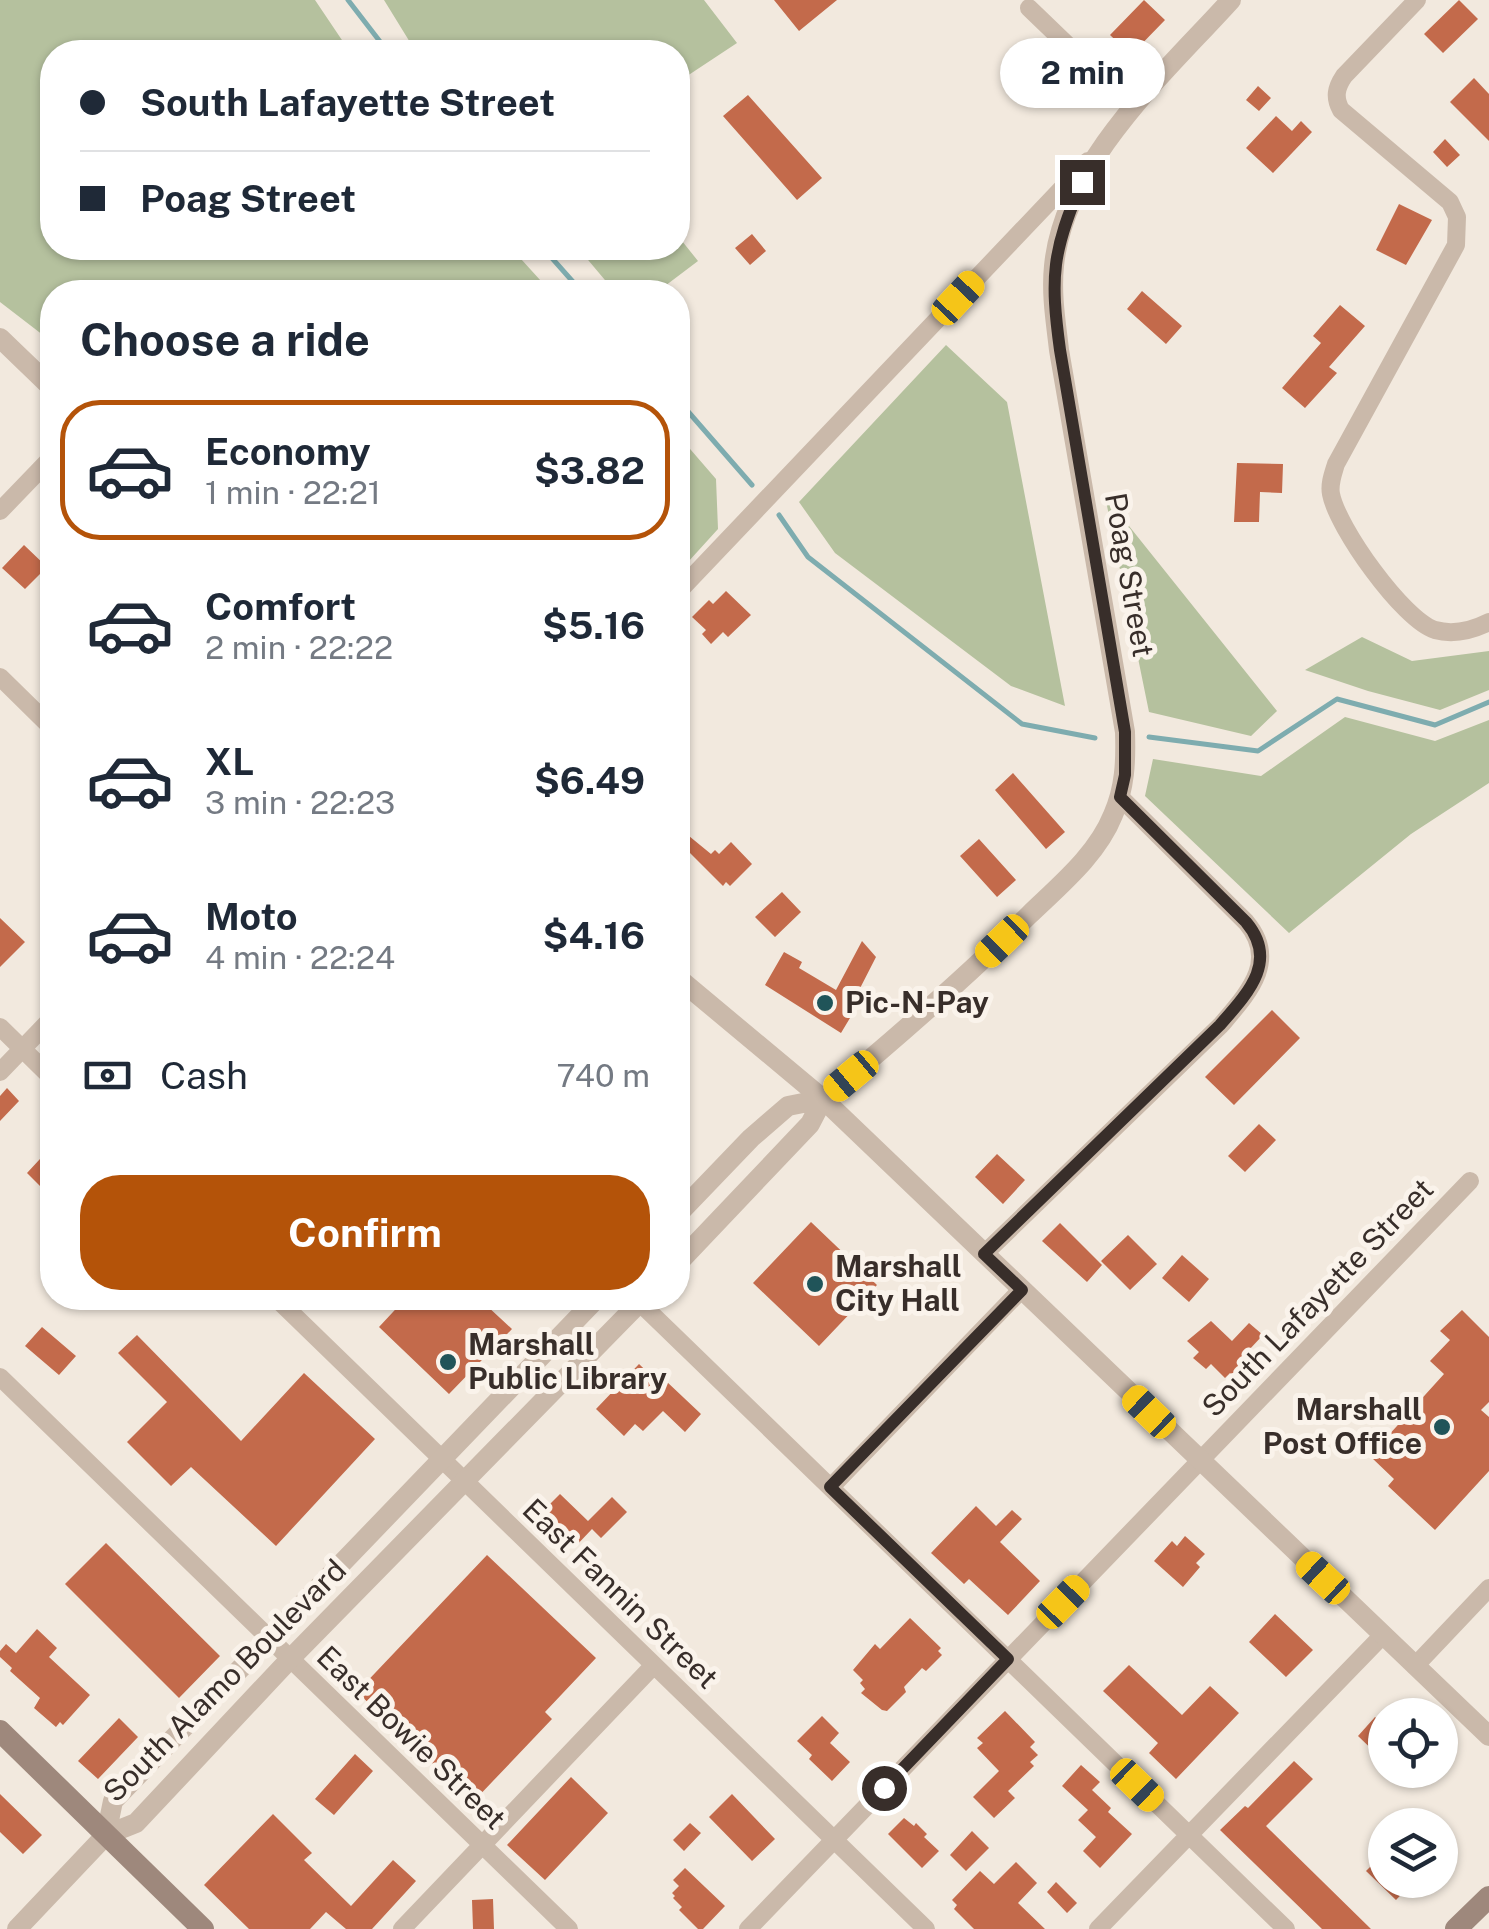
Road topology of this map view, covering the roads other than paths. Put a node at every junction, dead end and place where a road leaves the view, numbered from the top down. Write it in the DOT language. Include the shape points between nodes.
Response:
graph roads {
  1 [pos="1231,0"];
  2 [pos="1417,0"];
  3 [pos="1028,8"];
  4 [pos="1134,108"];
  5 [pos="1096,154"];
  6 [pos="0,338"];
  7 [pos="40,376"];
  8 [pos="40,469"];
  9 [pos="0,511"];
  10 [pos="690,579"];
  11 [pos="1489,622"];
  12 [pos="0,677"];
  13 [pos="40,716"];
  14 [pos="1120,797"];
  15 [pos="690,988"];
  16 [pos="0,1026"];
  17 [pos="40,1030"];
  18 [pos="22,1049"];
  19 [pos="40,1066"];
  20 [pos="0,1072"];
  21 [pos="822,1099"];
  22 [pos="1470,1181"];
  23 [pos="690,1202"];
  24 [pos="690,1250"];
  25 [pos="984,1254"];
  26 [pos="1022,1290"];
  27 [pos="288,1310"];
  28 [pos="585,1310"];
  29 [pos="629,1310"];
  30 [pos="651,1310"];
  31 [pos="0,1377"];
  32 [pos="441,1459"];
  33 [pos="1200,1460"];
  34 [pos="464,1482"];
  35 [pos="830,1487"];
  36 [pos="1489,1588"];
  37 [pos="1383,1635"];
  38 [pos="268,1638"];
  39 [pos="290,1659"];
  40 [pos="1008,1659"];
  41 [pos="654,1665"];
  42 [pos="1415,1666"];
  43 [pos="0,1731"];
  44 [pos="1489,1736"];
  45 [pos="106,1835"];
  46 [pos="1189,1835"];
  47 [pos="834,1840"];
  48 [pos="482,1845"];
  49 [pos="1489,1896"];
  50 [pos="16,1929"];
  51 [pos="203,1929"];
  52 [pos="402,1929"];
  53 [pos="568,1929"];
  54 [pos="748,1929"];
  55 [pos="926,1929"];
  56 [pos="1098,1929"];
  57 [pos="1286,1929"];
  58 [pos="1456,1929"];
  1 -- 4 [label="street, Poag Street"];
  2 -- 11 [label="street" via="1344,76 1336,101 1445,196 1458,217 1458,234 1336,464 1330,495 1359,550 1421,622 1453,632"];
  3 -- 4 [label="street"];
  4 -- 5 [label="street, Poag Street"];
  5 -- 10 [label="street"];
  5 -- 14 [label="street, Poag Street" via="1062,231 1054,300 1125,732"];
  6 -- 7 [label="street"];
  8 -- 9 [label="street"];
  12 -- 13 [label="street"];
  14 -- 21 [label="street" via="1098,844 1078,867 952,990"];
  14 -- 25 [label="street" via="1246,922 1262,958 1220,1025"];
  15 -- 21 [label="street"];
  16 -- 18 [label="street"];
  17 -- 18 [label="street"];
  18 -- 19 [label="street"];
  18 -- 20 [label="street"];
  21 -- 23 [label="street" via="788,1106"];
  21 -- 24 [label="street" via="810,1124"];
  21 -- 25 [label="street"];
  22 -- 33 [label="street, South Lafayette Street"];
  25 -- 26 [label="street"];
  26 -- 33 [label="street"];
  26 -- 35 [label="street"];
  27 -- 32 [label="street, East Fannin Street"];
  28 -- 32 [label="street, South Alamo Boulevard"];
  29 -- 34 [label="street, South Alamo Boulevard"];
  30 -- 35 [label="street"];
  31 -- 38 [label="street, East Bowie Street"];
  32 -- 34 [label="street, East Fannin Street"];
  32 -- 38 [label="street, South Alamo Boulevard"];
  33 -- 37 [label="street"];
  33 -- 40 [label="street, South Lafayette Street"];
  34 -- 39 [label="street, South Alamo Boulevard"];
  34 -- 41 [label="street, East Fannin Street"];
  35 -- 40 [label="street"];
  36 -- 42 [label="street"];
  37 -- 42 [label="street"];
  37 -- 46 [label="street"];
  38 -- 39 [label="street, East Bowie Street"];
  38 -- 45 [label="street, South Alamo Boulevard" via="113,1800"];
  39 -- 45 [label="street, South Alamo Boulevard" via="136,1823"];
  39 -- 48 [label="street, East Bowie Street"];
  40 -- 46 [label="street"];
  40 -- 47 [label="street, South Lafayette Street"];
  41 -- 47 [label="street, East Fannin Street"];
  41 -- 48 [label="street"];
  42 -- 44 [label="street"];
  43 -- 45 [label="main road"];
  45 -- 50 [label="street"];
  45 -- 51 [label="main road"];
  46 -- 56 [label="street"];
  46 -- 57 [label="street"];
  47 -- 54 [label="street, South Lafayette Street"];
  47 -- 55 [label="street, East Fannin Street"];
  48 -- 52 [label="street"];
  48 -- 53 [label="street, East Bowie Street"];
  49 -- 58 [label="main road"];
}
